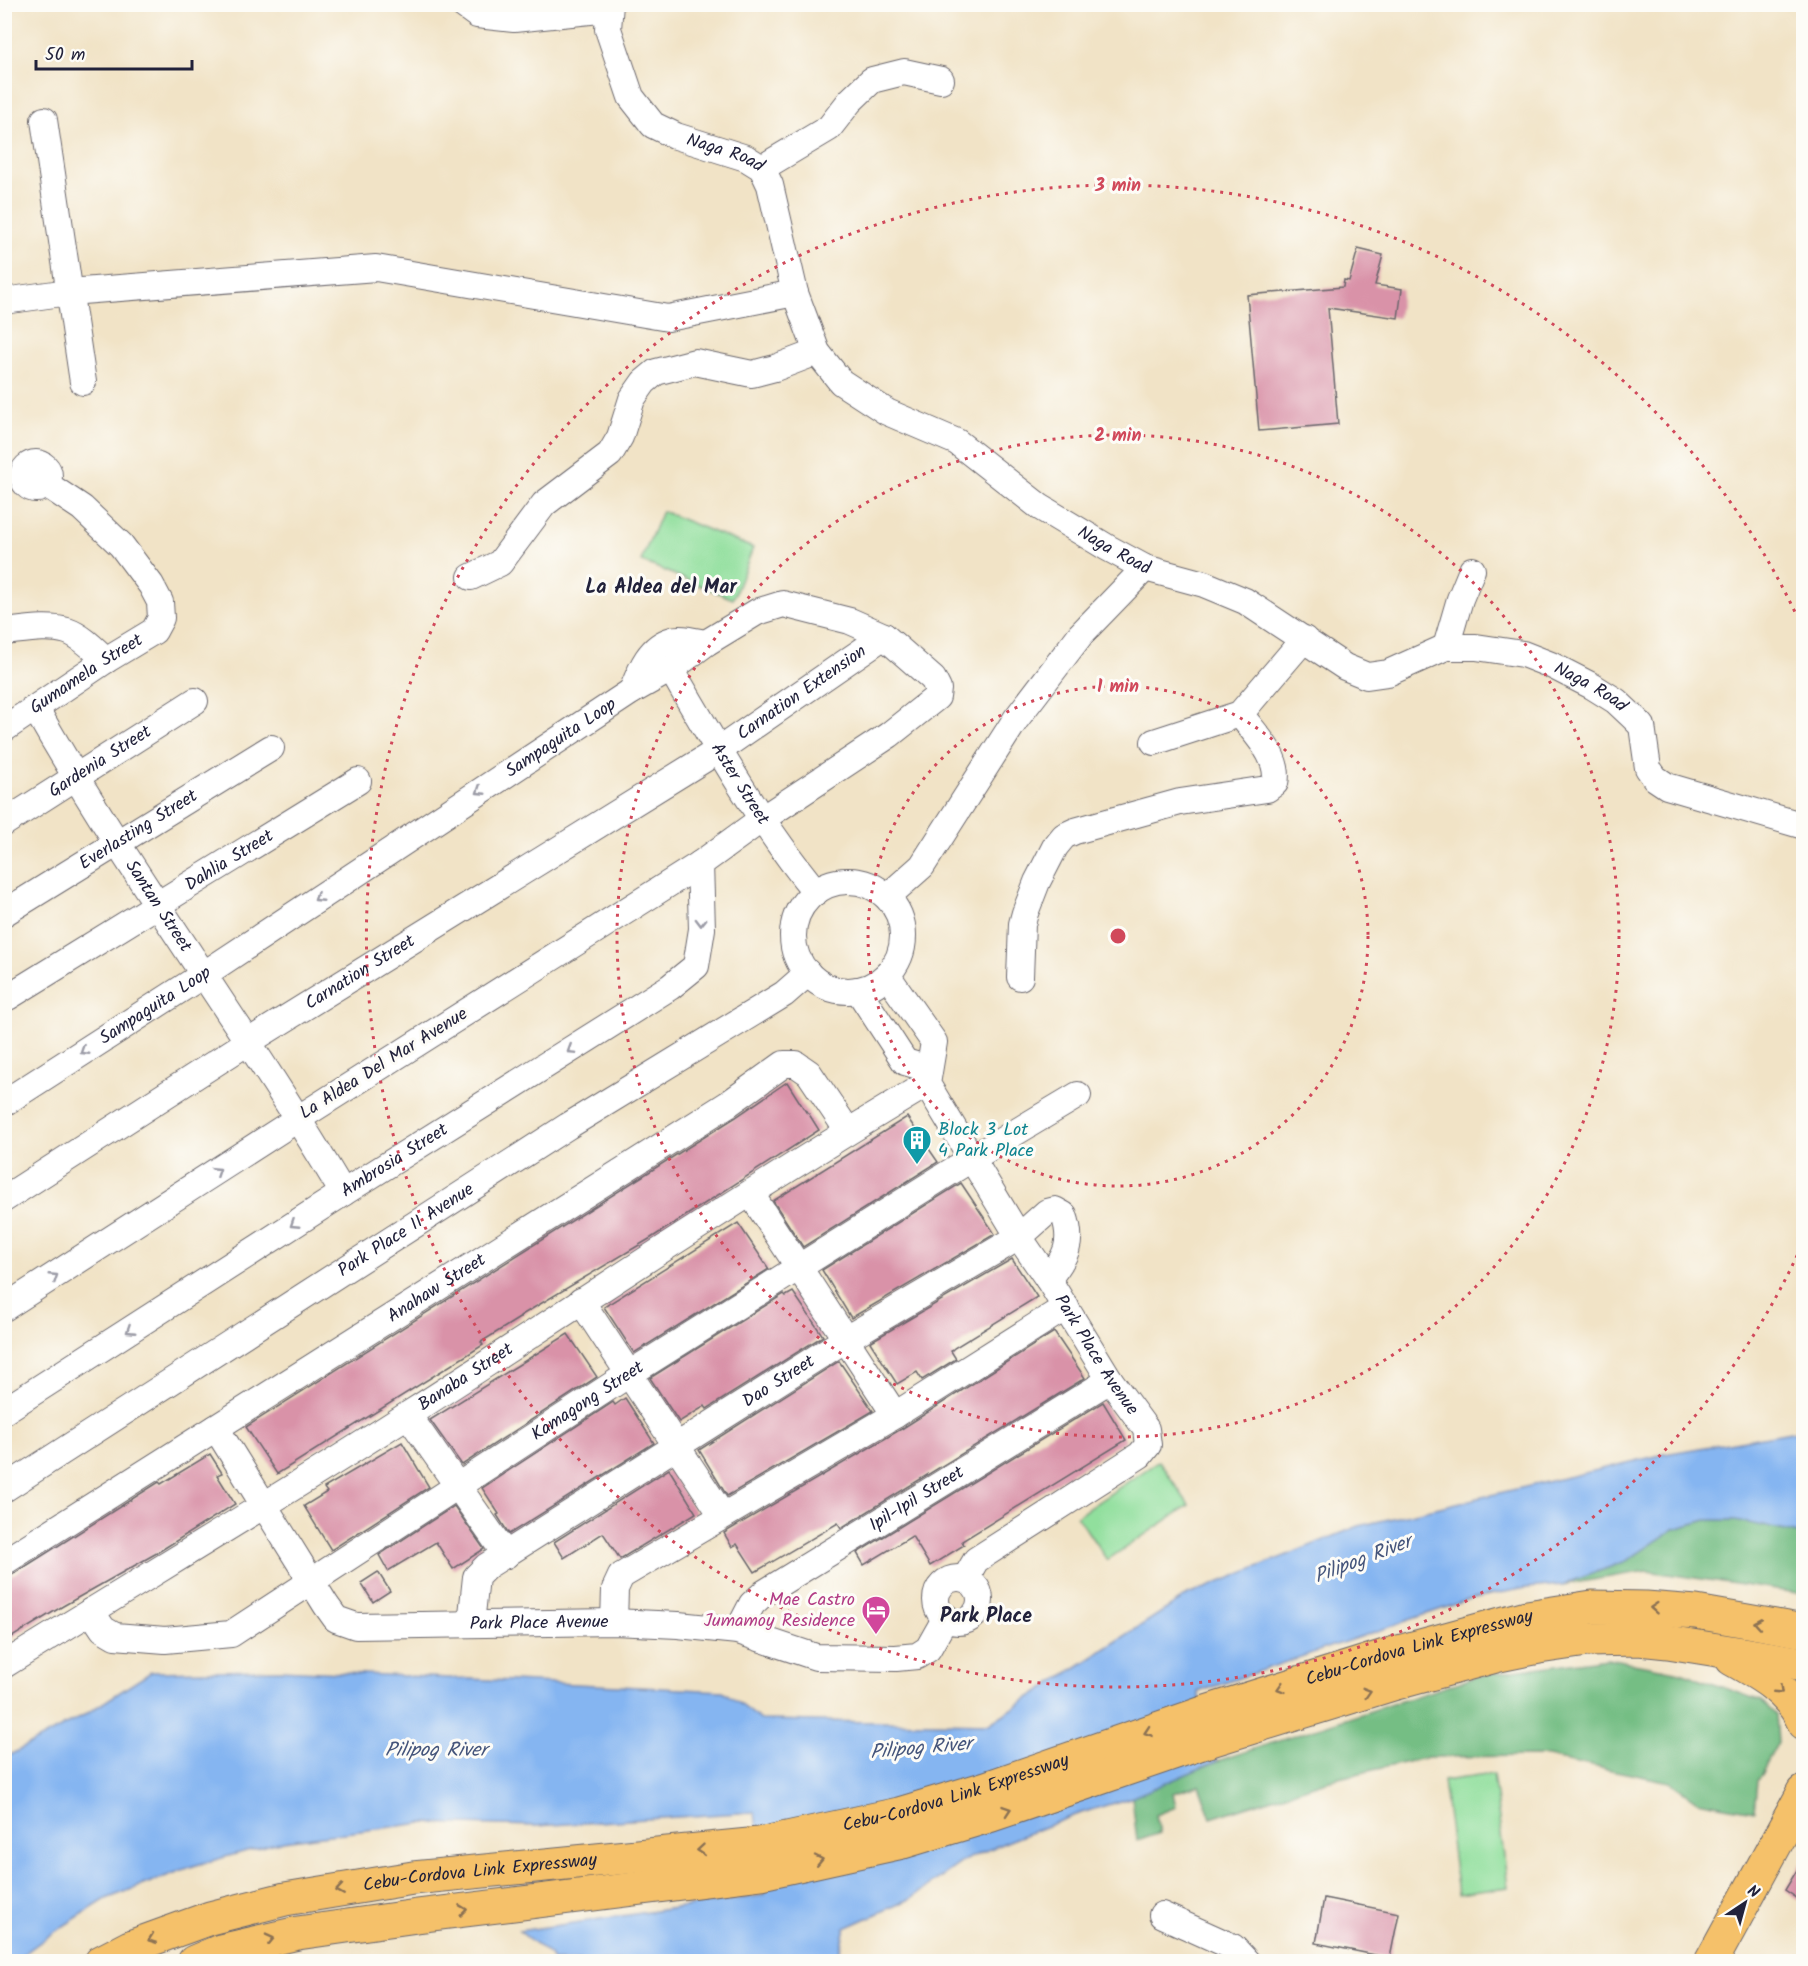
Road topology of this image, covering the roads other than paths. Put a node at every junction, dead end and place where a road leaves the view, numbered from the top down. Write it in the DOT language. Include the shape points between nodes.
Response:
graph roads {
  1 [pos="462,4"];
  2 [pos="610,7"];
  3 [pos="940,80"];
  4 [pos="44,120"];
  5 [pos="762,168"];
  6 [pos="69,292"];
  7 [pos="795,293"];
  8 [pos="4,301"];
  9 [pos="817,352"];
  10 [pos="83,382"];
  11 [pos="46,484"];
  12 [pos="1145,568"];
  13 [pos="1472,570"];
  14 [pos="471,577"];
  15 [pos="4,632"];
  16 [pos="884,636"];
  17 [pos="1304,639"];
  18 [pos="706,643"];
  19 [pos="1446,647"];
  20 [pos="106,660"];
  21 [pos="671,669"];
  22 [pos="632,691"];
  23 [pos="195,701"];
  24 [pos="36,709"];
  25 [pos="1240,714"];
  26 [pos="4,729"];
  27 [pos="1154,742"];
  28 [pos="271,747"];
  29 [pos="718,750"];
  30 [pos="74,777"];
  31 [pos="358,782"];
  32 [pos="762,819"];
  33 [pos="4,823"];
  34 [pos="1803,826"];
  35 [pos="118,843"];
  36 [pos="700,864"];
  37 [pos="816,892"];
  38 [pos="887,897"];
  39 [pos="157,905"];
  40 [pos="4,913"];
  41 [pos="808,972"];
  42 [pos="202,975"];
  43 [pos="887,975"];
  44 [pos="1020,977"];
  45 [pos="858,990"];
  46 [pos="8,997"];
  47 [pos="248,1042"];
  48 [pos="928,1076"];
  49 [pos="1078,1095"];
  50 [pos="4,1103"];
  51 [pos="299,1118"];
  52 [pos="848,1131"];
  53 [pos="971,1159"];
  54 [pos="343,1193"];
  55 [pos="751,1194"];
  56 [pos="4,1199"];
  57 [pos="1019,1237"];
  58 [pos="799,1268"];
  59 [pos="1048,1279"];
  60 [pos="581,1301"];
  61 [pos="1066,1307"];
  62 [pos="4,1308"];
  63 [pos="846,1340"];
  64 [pos="629,1374"];
  65 [pos="1110,1380"];
  66 [pos="4,1411"];
  67 [pos="408,1415"];
  68 [pos="895,1415"];
  69 [pos="216,1428"];
  70 [pos="677,1447"];
  71 [pos="458,1487"];
  72 [pos="4,1489"];
  73 [pos="263,1504"];
  74 [pos="722,1515"];
  75 [pos="507,1555"];
  76 [pos="4,1562"];
  77 [pos="311,1583"];
  78 [pos="91,1611"];
  79 [pos="614,1622"];
  80 [pos="471,1624"];
  81 [pos="738,1631"];
  82 [pos="1803,1631"];
  83 [pos="1712,1648"];
  84 [pos="1803,1664"];
  85 [pos="4,1665"];
  86 [pos="1803,1723"];
  87 [pos="1207,1726"];
  88 [pos="1801,1796"];
  89 [pos="760,1859"];
  90 [pos="1162,1915"];
  91 [pos="101,1962"];
  92 [pos="194,1962"];
  93 [pos="1247,1962"];
  94 [pos="1711,1962"];
  1 -- 2 [label="street" via="477,15 514,19"];
  2 -- 5 [label="street, Naga Road" via="608,28 630,97 653,125 746,158"];
  3 -- 5 [label="street" via="904,72 872,80 850,100 829,128"];
  4 -- 6 [label="street"];
  5 -- 7 [label="street, Naga Road" via="770,185"];
  6 -- 7 [label="street" via="376,268 668,318"];
  6 -- 8 [label="street"];
  6 -- 10 [label="street"];
  7 -- 9 [label="street, Naga Road"];
  9 -- 12 [label="street, Naga Road" via="841,382 887,412 957,442 1040,507"];
  9 -- 14 [label="street" via="752,374 695,362 656,372 632,399 610,454 544,504 500,563"];
  11 -- 20 [label="street, Gumamela Street" via="82,508 121,545 160,602 161,618 154,632"];
  12 -- 17 [label="street, Naga Road" via="1204,584 1245,601"];
  12 -- 38 [label="street" via="1081,634 1016,719 922,866"];
  13 -- 19 [label="street"];
  15 -- 20 [label="street" via="68,631"];
  16 -- 18 [label="street, Sampaguita Loop" via="850,621 783,604 758,612"];
  16 -- 29 [label="street, Carnation Extension"];
  16 -- 32 [label="street, Sampaguita Loop" via="933,679 937,697 889,735"];
  17 -- 19 [label="street, Naga Road" via="1345,667 1367,676 1388,673"];
  17 -- 25 [label="street"];
  18 -- 21 [label="street, Sampaguita Loop"];
  18 -- 22 [label="street" via="674,639 658,646"];
  19 -- 34 [label="street, Naga Road" via="1523,654 1551,664 1616,701 1638,721 1648,768 1667,786"];
  20 -- 24 [label="street, Gumamela Street"];
  21 -- 22 [label="street, Sampaguita Loop"];
  21 -- 29 [label="street, Aster Street"];
  22 -- 42 [label="street, Sampaguita Loop, one-way"];
  23 -- 30 [label="street, Gardenia Street"];
  24 -- 26 [label="street, Gumamela Street"];
  24 -- 30 [label="street, Santan Street"];
  25 -- 27 [label="street"];
  25 -- 44 [label="street" via="1275,762 1275,783 1267,789 1180,802 1064,836 1024,914"];
  28 -- 35 [label="street, Everlasting Street"];
  29 -- 32 [label="street, Aster Street"];
  29 -- 47 [label="street, Carnation Street"];
  30 -- 33 [label="street, Gardenia Street"];
  30 -- 35 [label="street, Santan Street"];
  31 -- 39 [label="street, Dahlia Street"];
  32 -- 36 [label="street, La Aldea Del Mar Avenue"];
  32 -- 37 [label="street, Aster Street"];
  35 -- 39 [label="street, Santan Street"];
  35 -- 40 [label="street, Everlasting Street"];
  36 -- 51 [label="street, La Aldea Del Mar Avenue"];
  36 -- 54 [label="street, Ambrosia Street, one-way" via="702,929 696,966 670,987"];
  37 -- 38 [label="street" via="837,882 855,882"];
  37 -- 41 [label="street" via="799,911 794,925 796,953"];
  38 -- 43 [label="street" via="903,927 903,945 898,961"];
  39 -- 42 [label="street, Santan Street"];
  39 -- 46 [label="street, Dahlia Street"];
  41 -- 45 [label="street" via="826,987"];
  41 -- 72 [label="street, Park Place II Avenue" via="784,994 568,1126"];
  42 -- 47 [label="street, Santan Street"];
  42 -- 50 [label="street, Sampaguita Loop, one-way"];
  43 -- 45 [label="street"];
  43 -- 48 [label="street" via="934,1042"];
  45 -- 48 [label="street" via="905,1062"];
  47 -- 51 [label="street, Santan Street"];
  47 -- 56 [label="street, Carnation Street"];
  48 -- 52 [label="street, Banaba Street"];
  48 -- 53 [label="street, Park Place Avenue"];
  49 -- 53 [label="street, Kamagong Street"];
  51 -- 54 [label="street, Santan Street"];
  62 -- 51 [label="street, La Aldea Del Mar Avenue, one-way"];
  52 -- 55 [label="street, Banaba Street"];
  52 -- 69 [label="street, Anahaw Street" via="809,1073 796,1064 784,1065 709,1117"];
  53 -- 57 [label="street, Park Place Avenue"];
  53 -- 58 [label="street, Kamagong Street"];
  54 -- 66 [label="street, Ambrosia Street, one-way"];
  55 -- 58 [label="street"];
  55 -- 60 [label="street, Banaba Street"];
  57 -- 59 [label="street, Park Place Avenue"];
  57 -- 59 [label="street, Dao Street" via="1047,1212 1055,1210 1064,1215 1068,1251"];
  57 -- 63 [label="street, Dao Street"];
  58 -- 63 [label="street"];
  58 -- 64 [label="street, Kamagong Street"];
  59 -- 61 [label="street, Park Place Avenue"];
  60 -- 64 [label="street"];
  60 -- 67 [label="street, Banaba Street"];
  61 -- 65 [label="street, Park Place Avenue"];
  61 -- 68 [label="street"];
  63 -- 68 [label="street"];
  63 -- 70 [label="street, Dao Street"];
  64 -- 70 [label="street"];
  64 -- 71 [label="street, Kamagong Street"];
  65 -- 81 [label="street, Ipil-Ipil Street" via="764,1593 752,1604"];
  65 -- 81 [label="street, Park Place Avenue" via="1146,1429 1148,1445 1140,1455 976,1560 965,1579 946,1581 938,1592 937,1606 945,1617 928,1649 907,1658 816,1657"];
  67 -- 71 [label="street"];
  67 -- 73 [label="street, Banaba Street"];
  68 -- 74 [label="street"];
  69 -- 73 [label="street, Park Place Avenue"];
  69 -- 76 [label="street, Anahaw Street"];
  70 -- 74 [label="street"];
  70 -- 75 [label="street, Dao Street"];
  71 -- 75 [label="street"];
  71 -- 77 [label="street, Kamagong Street"];
  73 -- 77 [label="street, Park Place Avenue"];
  73 -- 78 [label="street, Banaba Street"];
  74 -- 79 [label="street" via="621,1576 615,1589"];
  75 -- 80 [label="street, Dao Street" via="476,1577"];
  77 -- 78 [label="street, Kamagong Street" via="231,1634 165,1640 115,1636 103,1629"];
  77 -- 80 [label="street, Park Place Avenue" via="336,1619 346,1624"];
  78 -- 85 [label="street, Banaba Street"];
  79 -- 80 [label="street, Park Place Avenue"];
  79 -- 81 [label="street, Park Place Avenue"];
  82 -- 87 [label="main road, Cebu-Cordova Link Expressway, one-way" via="1669,1610 1613,1606 1577,1609 1486,1627"];
  83 -- 84 [label="main road, Cebu-Cordova Link Expressway"];
  83 -- 86 [label="main road, one-way" via="1771,1683 1791,1702"];
  87 -- 83 [label="main road, Cebu-Cordova Link Expressway, one-way" via="1539,1647 1615,1638"];
  87 -- 89 [label="main road, Cebu-Cordova Link Expressway" via="986,1788"];
  88 -- 94 [label="main road"];
  89 -- 91 [label="main road, Cebu-Cordova Link Expressway, one-way" via="413,1878 285,1899 210,1918 130,1947"];
  92 -- 89 [label="main road, Cebu-Cordova Link Expressway, one-way" via="220,1951 298,1933"];
  90 -- 93 [label="street" via="1233,1947"];
}
